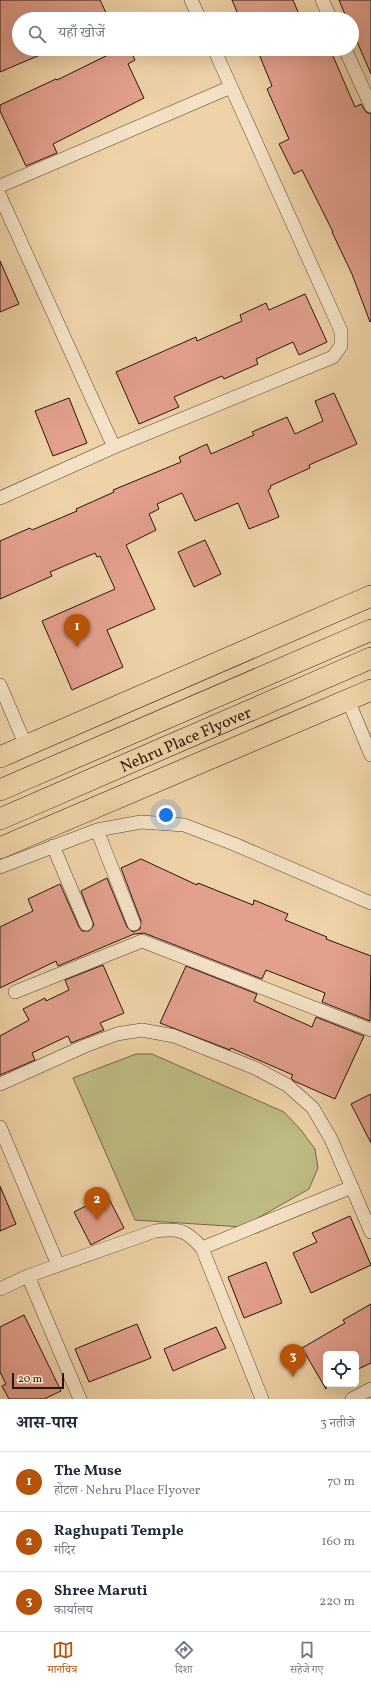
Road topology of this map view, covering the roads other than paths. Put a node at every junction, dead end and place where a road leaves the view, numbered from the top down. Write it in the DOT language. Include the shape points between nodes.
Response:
graph roads {
  1 [pos="191,0"];
  2 [pos="322,0"];
  3 [pos="197,12"];
  4 [pos="328,12"];
  5 [pos="217,56"];
  6 [pos="348,56"];
  7 [pos="231,87"];
  8 [pos="371,106"];
  9 [pos="0,186"];
  10 [pos="0,196"];
  11 [pos="114,447"];
  12 [pos="0,498"];
  13 [pos="371,596"];
  14 [pos="371,630"];
  15 [pos="371,658"];
  16 [pos="0,685"];
  17 [pos="371,690"];
  18 [pos="348,700"];
  19 [pos="26,746"];
  20 [pos="371,755"];
  21 [pos="0,757"];
  22 [pos="0,790"];
  23 [pos="0,819"];
  24 [pos="97,830"];
  25 [pos="53,846"];
  26 [pos="0,848"];
  27 [pos="0,866"];
  28 [pos="371,903"];
  29 [pos="86,924"];
  30 [pos="134,924"];
  31 [pos="15,992"];
  32 [pos="371,1030"];
  33 [pos="0,1084"];
  34 [pos="0,1127"];
  35 [pos="352,1187"];
  36 [pos="371,1232"];
  37 [pos="202,1248"];
  38 [pos="58,1265"];
  39 [pos="28,1276"];
  40 [pos="0,1289"];
  41 [pos="371,1389"];
  42 [pos="80,1399"];
  43 [pos="262,1399"];
  44 [pos="352,1399"];
  1 -- 3 [label="street"];
  2 -- 4 [label="street"];
  5 -- 7 [label="street"];
  6 -- 8 [label="street"];
  7 -- 9 [label="street"];
  7 -- 11 [label="street" via="341,331 341,346 333,357"];
  10 -- 11 [label="street"];
  11 -- 12 [label="street"];
  13 -- 19 [label="main road"];
  14 -- 22 [label="main road, Nehru Place Flyover"];
  15 -- 23 [label="main road, Nehru Place Flyover"];
  16 -- 19 [label="street"];
  17 -- 18 [label="main road"];
  18 -- 20 [label="street"];
  18 -- 26 [label="main road"];
  19 -- 21 [label="main road"];
  24 -- 25 [label="street"];
  24 -- 28 [label="street" via="141,822 184,825"];
  24 -- 30 [label="street"];
  25 -- 27 [label="street"];
  25 -- 29 [label="street"];
  31 -- 32 [label="street" via="142,941"];
  33 -- 35 [label="street" via="117,1034 142,1030 174,1036 255,1068 287,1085 313,1108 331,1139"];
  34 -- 38 [label="street"];
  35 -- 36 [label="street"];
  35 -- 37 [label="street"];
  37 -- 38 [label="street" via="191,1236 173,1229 155,1231"];
  37 -- 43 [label="street"];
  38 -- 39 [label="street"];
  39 -- 40 [label="street"];
  39 -- 42 [label="street"];
  41 -- 44 [label="street"];
}
